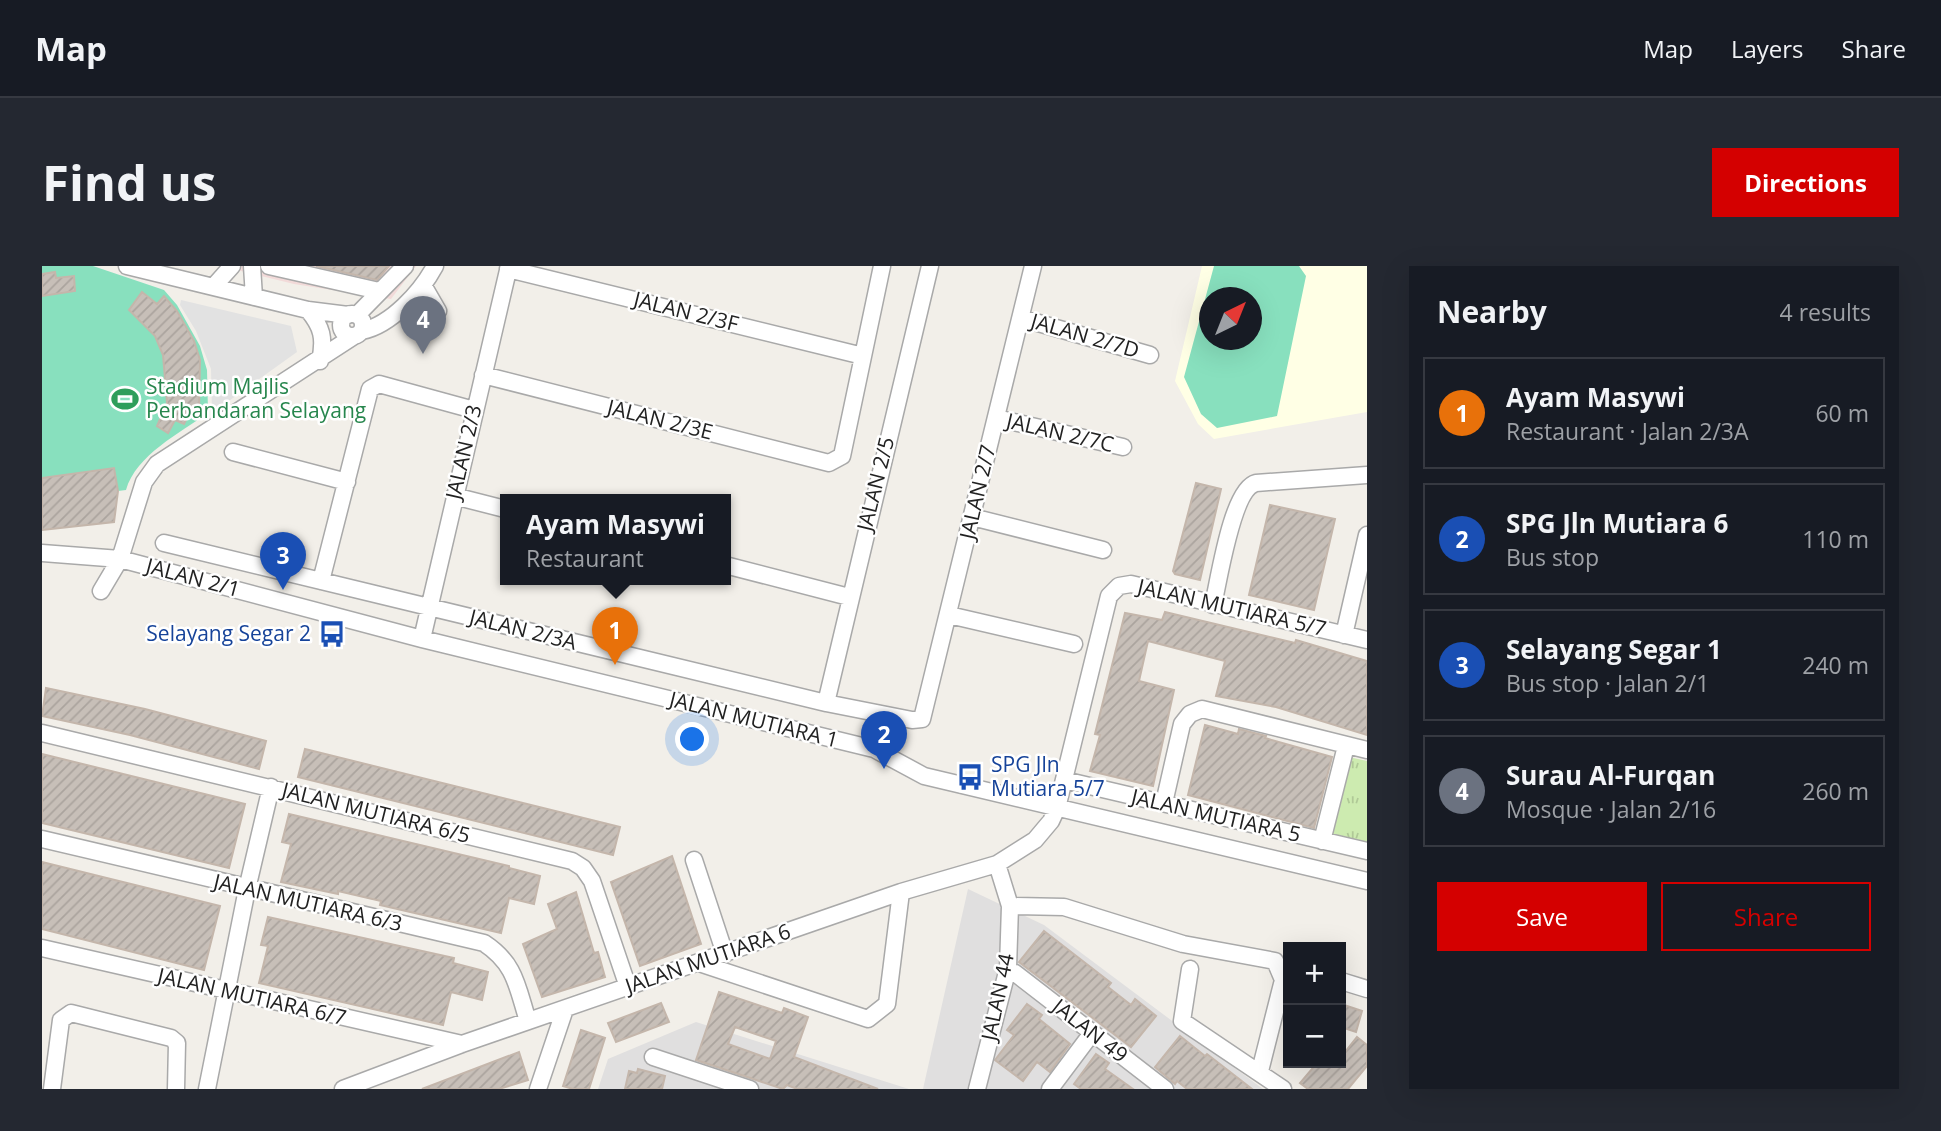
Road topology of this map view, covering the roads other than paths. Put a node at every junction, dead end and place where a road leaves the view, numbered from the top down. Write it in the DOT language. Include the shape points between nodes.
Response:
graph roads {
  1 [pos="232,266"];
  2 [pos="251,266"];
  3 [pos="269,266"];
  4 [pos="405,266"];
  5 [pos="435,266"];
  6 [pos="882,266"];
  7 [pos="930,266"];
  8 [pos="1033,266"];
  9 [pos="134,267"];
  10 [pos="509,267"];
  11 [pos="324,272"];
  12 [pos="423,285"];
  13 [pos="214,286"];
  14 [pos="379,291"];
  15 [pos="254,297"];
  16 [pos="308,310"];
  17 [pos="1021,318"];
  18 [pos="352,323"];
  19 [pos="428,326"];
  20 [pos="1150,355"];
  21 [pos="863,356"];
  22 [pos="320,361"];
  23 [pos="483,375"];
  24 [pos="474,410"];
  25 [pos="996,418"];
  26 [pos="1123,447"];
  27 [pos="233,452"];
  28 [pos="1367,475"];
  29 [pos="346,482"];
  30 [pos="454,496"];
  31 [pos="500,508"];
  32 [pos="972,517"];
  33 [pos="1367,535"];
  34 [pos="164,543"];
  35 [pos="1103,550"];
  36 [pos="42,553"];
  37 [pos="120,559"];
  38 [pos="731,567"];
  39 [pos="321,581"];
  40 [pos="101,590"];
  41 [pos="849,597"];
  42 [pos="1213,605"];
  43 [pos="427,607"];
  44 [pos="948,615"];
  45 [pos="1344,635"];
  46 [pos="422,639"];
  47 [pos="1367,640"];
  48 [pos="1074,644"];
  49 [pos="826,703"];
  50 [pos="922,719"];
  51 [pos="42,733"];
  52 [pos="1346,746"];
  53 [pos="1367,750"];
  54 [pos="1064,780"];
  55 [pos="271,787"];
  56 [pos="1164,803"];
  57 [pos="1056,808"];
  58 [pos="42,839"];
  59 [pos="1322,841"];
  60 [pos="1367,851"];
  61 [pos="694,860"];
  62 [pos="997,864"];
  63 [pos="1367,881"];
  64 [pos="247,889"];
  65 [pos="901,892"];
  66 [pos="1010,906"];
  67 [pos="42,948"];
  68 [pos="725,954"];
  69 [pos="699,963"];
  70 [pos="1190,969"];
  71 [pos="1015,973"];
  72 [pos="1283,978"];
  73 [pos="1346,983"];
  74 [pos="628,987"];
  75 [pos="1283,989"];
  76 [pos="1367,989"];
  77 [pos="226,992"];
  78 [pos="565,1009"];
  79 [pos="528,1021"];
  80 [pos="1092,1033"];
  81 [pos="461,1044"];
  82 [pos="653,1057"];
  83 [pos="49,1064"];
  84 [pos="1260,1071"];
  85 [pos="52,1089"];
  86 [pos="176,1089"];
  87 [pos="207,1089"];
  88 [pos="343,1089"];
  89 [pos="538,1089"];
  90 [pos="750,1089"];
  91 [pos="977,1089"];
  92 [pos="1050,1089"];
  93 [pos="1165,1089"];
  94 [pos="1283,1089"];
  1 -- 13 [label="street"];
  2 -- 15 [label="street"];
  3 -- 11 [label="street"];
  4 -- 14 [label="street"];
  5 -- 12 [label="street"];
  6 -- 21 [label="street"];
  7 -- 41 [label="street, JALAN 2/5"];
  8 -- 17 [label="street, JALAN 2/7"];
  9 -- 13 [label="street"];
  10 -- 21 [label="street, JALAN 2/3F"];
  10 -- 23 [label="street, JALAN 2/3"];
  11 -- 14 [label="street"];
  12 -- 18 [label="street" via="378,328"];
  12 -- 19 [label="street" via="438,311"];
  13 -- 15 [label="street"];
  14 -- 18 [label="street"];
  15 -- 16 [label="street"];
  16 -- 18 [label="street"];
  16 -- 22 [label="street" via="323,335"];
  17 -- 20 [label="street, JALAN 2/7D"];
  17 -- 25 [label="street, JALAN 2/7"];
  18 -- 22 [label="street"];
  21 -- 23 [label="street, JALAN 2/3E" via="842,456 829,463"];
  22 -- 37 [label="street" via="157,464 144,482"];
  23 -- 24 [label="street, JALAN 2/3"];
  24 -- 29 [label="street" via="374,385"];
  24 -- 30 [label="street, JALAN 2/3"];
  25 -- 26 [label="street, JALAN 2/7C"];
  25 -- 32 [label="street, JALAN 2/7"];
  27 -- 29 [label="street"];
  28 -- 42 [label="street" via="1256,483 1244,491"];
  29 -- 39 [label="street"];
  30 -- 31 [label="street"];
  30 -- 43 [label="street, JALAN 2/3"];
  32 -- 35 [label="street"];
  32 -- 44 [label="street, JALAN 2/7"];
  33 -- 45 [label="street"];
  34 -- 39 [label="street, JALAN 2/3A"];
  36 -- 37 [label="street, JALAN 2/1"];
  37 -- 40 [label="street"];
  37 -- 46 [label="street, JALAN 2/1"];
  38 -- 41 [label="street"];
  39 -- 43 [label="street, JALAN 2/3A"];
  41 -- 49 [label="street, JALAN 2/5"];
  42 -- 45 [label="street, JALAN MUTIARA 5/7"];
  42 -- 54 [label="street, JALAN MUTIARA 5/7" via="1131,584 1111,593"];
  43 -- 46 [label="street, JALAN 2/3"];
  43 -- 49 [label="street, JALAN 2/3A"];
  44 -- 48 [label="street"];
  44 -- 50 [label="street, JALAN 2/7"];
  45 -- 47 [label="street, JALAN MUTIARA 5/7"];
  46 -- 57 [label="street, JALAN MUTIARA 1" via="874,749 925,776"];
  49 -- 50 [label="street, JALAN 2/3A"];
  51 -- 55 [label="street, JALAN MUTIARA 6/5"];
  52 -- 53 [label="street"];
  52 -- 56 [label="street" via="1202,709 1182,724"];
  52 -- 59 [label="street"];
  54 -- 56 [label="street, JALAN MUTIARA 5"];
  54 -- 57 [label="street, JALAN MUTIARA 5/7"];
  55 -- 64 [label="street"];
  55 -- 74 [label="street, JALAN MUTIARA 6/5" via="572,861 592,881"];
  56 -- 59 [label="street, JALAN MUTIARA 5"];
  57 -- 62 [label="street, JALAN MUTIARA 6" via="1035,840"];
  57 -- 63 [label="street, JALAN MUTIARA 1"];
  58 -- 64 [label="street, JALAN MUTIARA 6/3"];
  59 -- 60 [label="street, JALAN MUTIARA 5"];
  61 -- 68 [label="street"];
  62 -- 65 [label="street, JALAN MUTIARA 6"];
  62 -- 66 [label="street, JALAN 44"];
  64 -- 77 [label="street"];
  64 -- 79 [label="street, JALAN MUTIARA 6/3" via="484,943 511,967"];
  65 -- 68 [label="street, JALAN MUTIARA 6"];
  65 -- 69 [label="street" via="887,1004 868,1018"];
  66 -- 72 [label="street" via="1064,907 1184,944 1275,961"];
  66 -- 91 [label="street, JALAN 44" via="1008,968"];
  67 -- 77 [label="street, JALAN MUTIARA 6/7"];
  68 -- 69 [label="street, JALAN MUTIARA 6"];
  69 -- 74 [label="street, JALAN MUTIARA 6"];
  70 -- 84 [label="street" via="1182,1021"];
  71 -- 80 [label="street, JALAN 49"];
  73 -- 76 [label="street"];
  74 -- 78 [label="street, JALAN MUTIARA 6"];
  75 -- 84 [label="street"];
  77 -- 81 [label="street, JALAN MUTIARA 6/7"];
  77 -- 87 [label="street"];
  78 -- 79 [label="street, JALAN MUTIARA 6"];
  78 -- 89 [label="street"];
  79 -- 81 [label="street, JALAN MUTIARA 6"];
  80 -- 92 [label="street"];
  80 -- 93 [label="street, JALAN 49"];
  81 -- 88 [label="street, JALAN MUTIARA 6"];
  82 -- 90 [label="street"];
  83 -- 85 [label="street"];
  83 -- 86 [label="street" via="61,1020 71,1013 171,1038 178,1049"];
  84 -- 94 [label="street"];
}
